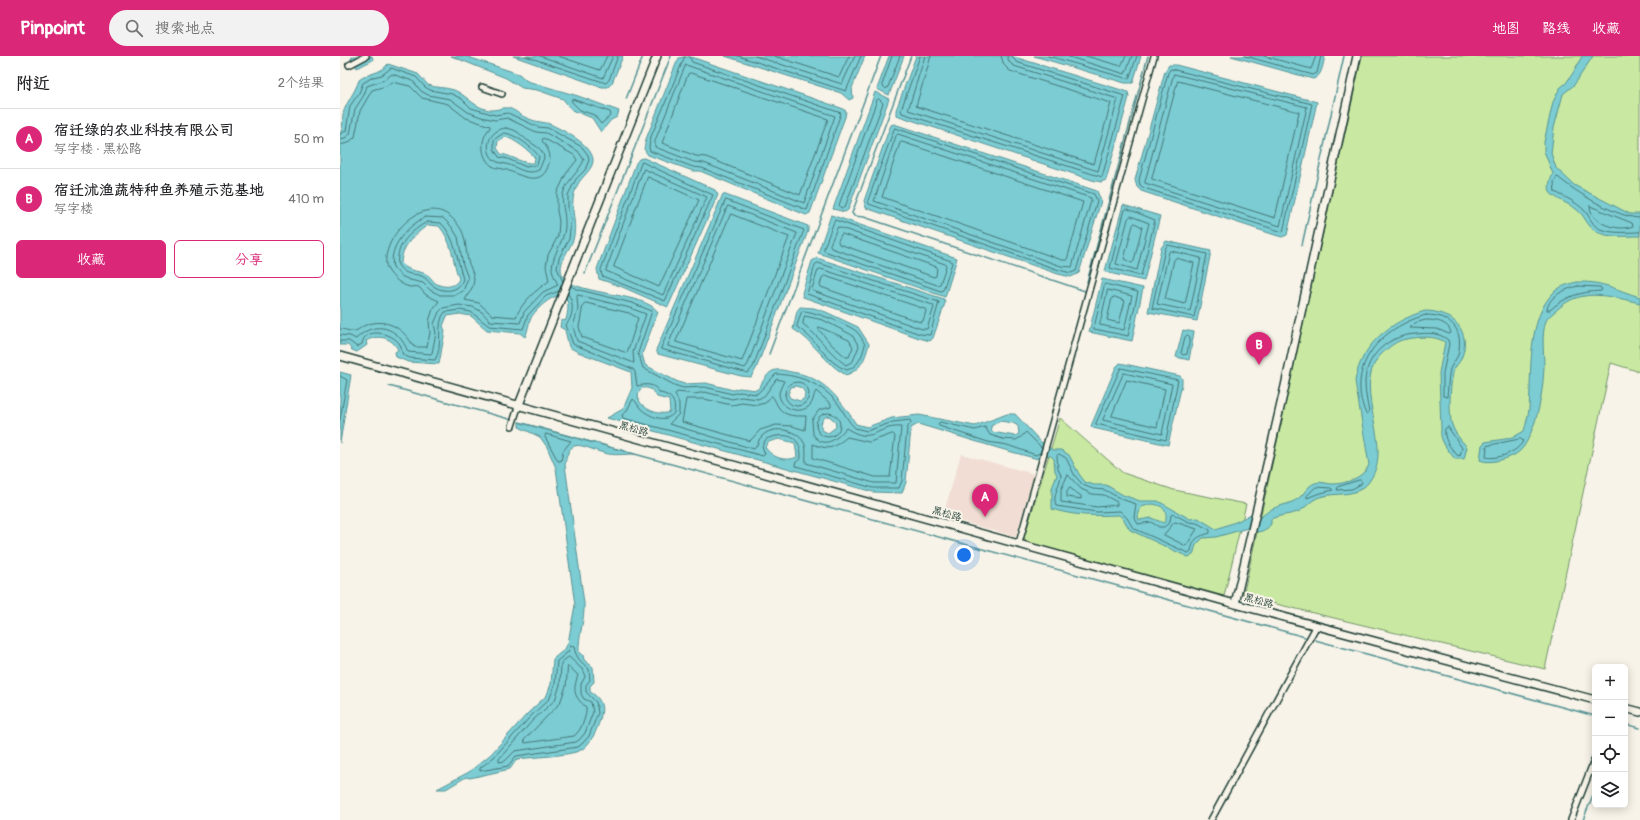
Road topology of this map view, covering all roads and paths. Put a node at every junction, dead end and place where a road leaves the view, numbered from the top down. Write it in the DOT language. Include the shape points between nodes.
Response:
graph roads {
  1 [pos="366,56"];
  2 [pos="657,56"];
  3 [pos="1154,56"];
  4 [pos="1357,56"];
  5 [pos="349,65"];
  6 [pos="482,87"];
  7 [pos="502,94"];
  8 [pos="340,356"];
  9 [pos="517,410"];
  10 [pos="512,426"];
  11 [pos="1019,543"];
  12 [pos="1235,604"];
  13 [pos="1317,625"];
  14 [pos="1592,699"];
  15 [pos="1628,709"];
  16 [pos="1640,712"];
  17 [pos="1592,766"];
  18 [pos="1211,820"];
  19 [pos="1571,820"];
  1 -- 5 [label="street"];
  2 -- 9 [label="street"];
  3 -- 11 [label="street"];
  4 -- 12 [label="street"];
  6 -- 7 [label="street"];
  8 -- 9 [label="street, 黑松路"];
  9 -- 10 [label="street"];
  9 -- 11 [label="street, 黑松路"];
  11 -- 12 [label="street, 黑松路"];
  12 -- 13 [label="street, 黑松路"];
  13 -- 14 [label="street, 黑松路"];
  13 -- 18 [label="street"];
  15 -- 16 [label="street"];
  17 -- 19 [label="street"];
}
